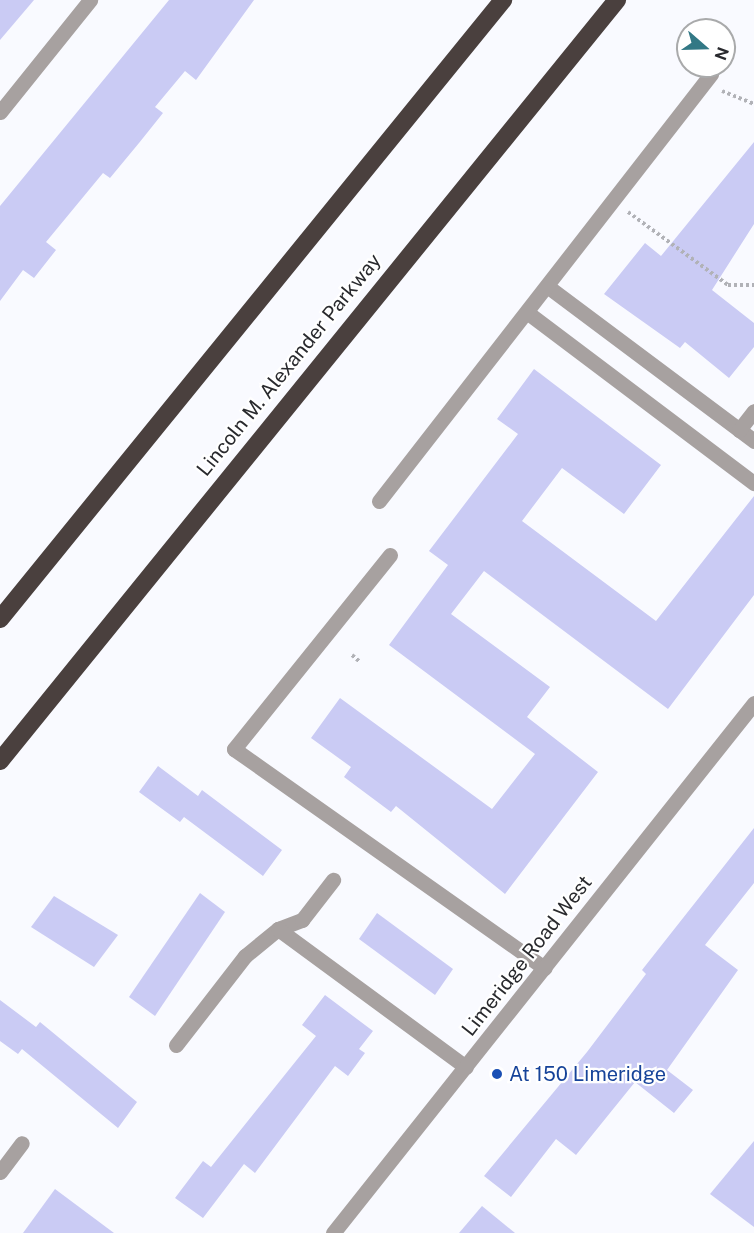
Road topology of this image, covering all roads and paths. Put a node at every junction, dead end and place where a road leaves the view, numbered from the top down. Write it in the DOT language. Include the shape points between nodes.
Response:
graph roads {
  1 [pos="90,0"];
  2 [pos="502,0"];
  3 [pos="617,0"];
  4 [pos="708,78"];
  5 [pos="712,78"];
  6 [pos="754,104"];
  7 [pos="0,112"];
  8 [pos="613,201"];
  9 [pos="754,285"];
  10 [pos="547,286"];
  11 [pos="528,314"];
  12 [pos="754,411"];
  13 [pos="739,430"];
  14 [pos="754,441"];
  15 [pos="754,483"];
  16 [pos="379,501"];
  17 [pos="390,555"];
  18 [pos="0,619"];
  19 [pos="352,655"];
  20 [pos="360,662"];
  21 [pos="754,704"];
  22 [pos="0,761"];
  23 [pos="333,880"];
  24 [pos="278,928"];
  25 [pos="544,968"];
  26 [pos="176,1045"];
  27 [pos="466,1067"];
  28 [pos="22,1143"];
  29 [pos="0,1172"];
  30 [pos="333,1233"];
  1 -- 7 [label="street"];
  2 -- 18 [label="highway"];
  3 -- 22 [label="highway, Lincoln M. Alexander Parkway"];
  4 -- 8 [label="street"];
  5 -- 6 [label="path" via="715,87"];
  8 -- 9 [label="path" via="728,285"];
  8 -- 10 [label="street"];
  10 -- 11 [label="street"];
  10 -- 13 [label="street"];
  11 -- 15 [label="street"];
  11 -- 16 [label="street"];
  12 -- 13 [label="street"];
  13 -- 14 [label="street"];
  17 -- 25 [label="street" via="234,749"];
  19 -- 20 [label="path"];
  21 -- 25 [label="street, Limeridge Road West"];
  23 -- 24 [label="street" via="302,920"];
  24 -- 26 [label="street" via="245,956"];
  24 -- 27 [label="street"];
  25 -- 27 [label="street, Limeridge Road West"];
  27 -- 30 [label="street, Limeridge Road West"];
  28 -- 29 [label="street"];
}
